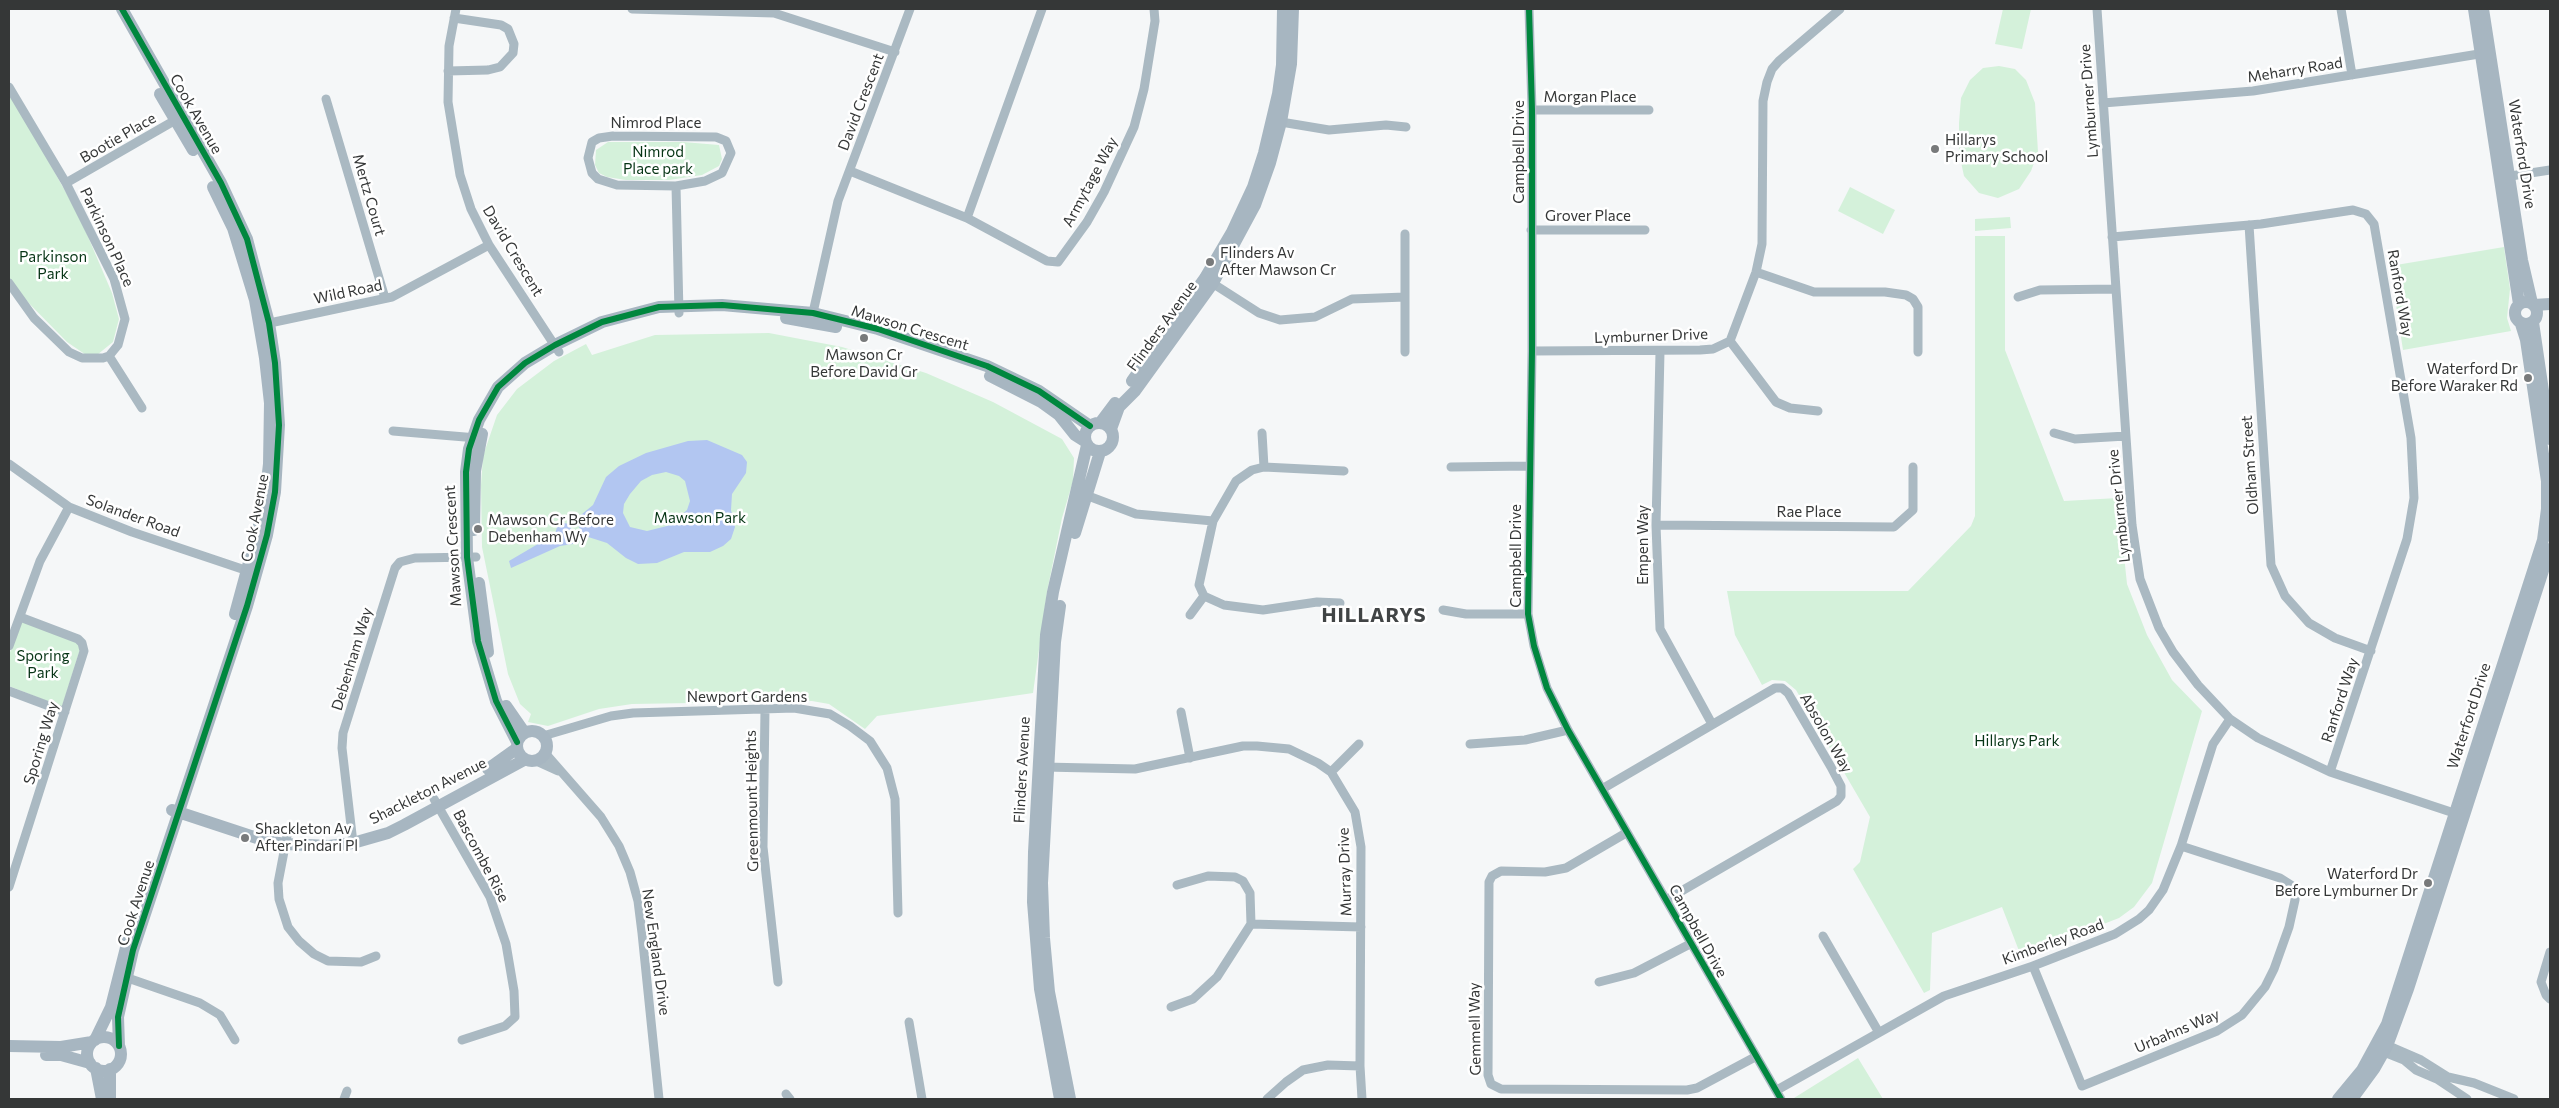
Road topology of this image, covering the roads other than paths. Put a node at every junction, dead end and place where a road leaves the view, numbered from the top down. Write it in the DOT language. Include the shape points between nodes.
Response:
graph roads {
  1 [pos="113,9"];
  2 [pos="122,9"];
  3 [pos="632,9"];
  4 [pos="910,9"];
  5 [pos="1042,9"];
  6 [pos="1154,9"];
  7 [pos="1283,9"];
  8 [pos="1293,9"];
  9 [pos="1529,9"];
  10 [pos="2097,9"];
  11 [pos="2342,9"];
  12 [pos="2474,9"];
  13 [pos="2484,9"];
  14 [pos="1837,10"];
  15 [pos="775,11"];
  16 [pos="455,14"];
  17 [pos="895,52"];
  18 [pos="2485,53"];
  19 [pos="448,71"];
  20 [pos="2352,75"];
  21 [pos="9,87"];
  22 [pos="11,95"];
  23 [pos="326,99"];
  24 [pos="2103,103"];
  25 [pos="1532,110"];
  26 [pos="1649,110"];
  27 [pos="179,118"];
  28 [pos="1277,121"];
  29 [pos="1406,127"];
  30 [pos="2550,170"];
  31 [pos="850,171"];
  32 [pos="2506,177"];
  33 [pos="66,183"];
  34 [pos="676,186"];
  35 [pos="967,218"];
  36 [pos="2249,225"];
  37 [pos="1531,230"];
  38 [pos="1645,230"];
  39 [pos="1405,234"];
  40 [pos="2112,237"];
  41 [pos="489,245"];
  42 [pos="1756,272"];
  43 [pos="1209,281"];
  44 [pos="9,283"];
  45 [pos="2116,289"];
  46 [pos="1405,297"];
  47 [pos="2018,297"];
  48 [pos="385,298"];
  49 [pos="2550,304"];
  50 [pos="679,309"];
  51 [pos="2529,313"];
  52 [pos="2550,314"];
  53 [pos="812,317"];
  54 [pos="265,324"];
  55 [pos="1730,341"];
  56 [pos="557,349"];
  57 [pos="1532,351"];
  58 [pos="1405,352"];
  59 [pos="1660,352"];
  60 [pos="1918,352"];
  61 [pos="109,356"];
  62 [pos="142,408"];
  63 [pos="1818,411"];
  64 [pos="1100,426"];
  65 [pos="393,431"];
  66 [pos="1262,433"];
  67 [pos="2054,433"];
  68 [pos="2126,436"];
  69 [pos="476,438"];
  70 [pos="1086,444"];
  71 [pos="2548,446"];
  72 [pos="1100,452"];
  73 [pos="9,464"];
  74 [pos="1529,466"];
  75 [pos="1264,467"];
  76 [pos="1452,467"];
  77 [pos="1914,467"];
  78 [pos="1344,470"];
  79 [pos="1082,494"];
  80 [pos="69,507"];
  81 [pos="1213,521"];
  82 [pos="1656,525"];
  83 [pos="2550,549"];
  84 [pos="472,557"];
  85 [pos="252,572"];
  86 [pos="1204,596"];
  87 [pos="1340,604"];
  88 [pos="1443,610"];
  89 [pos="1528,614"];
  90 [pos="1190,615"];
  91 [pos="20,617"];
  92 [pos="9,646"];
  93 [pos="2371,651"];
  94 [pos="9,691"];
  95 [pos="765,709"];
  96 [pos="64,712"];
  97 [pos="1181,712"];
  98 [pos="2230,719"];
  99 [pos="1712,724"];
  100 [pos="1568,730"];
  101 [pos="519,741"];
  102 [pos="1359,744"];
  103 [pos="1470,744"];
  104 [pos="539,750"];
  105 [pos="1190,758"];
  106 [pos="1044,767"];
  107 [pos="1331,772"];
  108 [pos="2330,772"];
  109 [pos="1602,788"];
  110 [pos="436,802"];
  111 [pos="176,806"];
  112 [pos="2459,815"];
  113 [pos="1626,833"];
  114 [pos="352,838"];
  115 [pos="286,840"];
  116 [pos="2181,846"];
  117 [pos="1177,884"];
  118 [pos="9,887"];
  119 [pos="1666,900"];
  120 [pos="898,913"];
  121 [pos="1251,924"];
  122 [pos="1361,927"];
  123 [pos="1823,936"];
  124 [pos="1690,944"];
  125 [pos="2550,952"];
  126 [pos="376,956"];
  127 [pos="2033,966"];
  128 [pos="122,976"];
  129 [pos="778,982"];
  130 [pos="1599,982"];
  131 [pos="2550,999"];
  132 [pos="1171,1007"];
  133 [pos="909,1022"];
  134 [pos="1878,1031"];
  135 [pos="235,1040"];
  136 [pos="462,1040"];
  137 [pos="93,1041"];
  138 [pos="9,1046"];
  139 [pos="119,1046"];
  140 [pos="2381,1047"];
  141 [pos="9,1054"];
  142 [pos="1755,1057"];
  143 [pos="93,1066"];
  144 [pos="1360,1066"];
  145 [pos="110,1069"];
  146 [pos="2474,1083"];
  147 [pos="1777,1090"];
  148 [pos="102,1099"];
  149 [pos="110,1099"];
  150 [pos="659,1099"];
  151 [pos="922,1099"];
  152 [pos="1060,1099"];
  153 [pos="1070,1099"];
  154 [pos="1267,1099"];
  155 [pos="1362,1099"];
  156 [pos="1781,1099"];
  157 [pos="2338,1099"];
  158 [pos="2352,1099"];
  159 [pos="2467,1099"];
  160 [pos="2514,1099"];
  1 -- 27 [label="street, Cook Avenue"];
  2 -- 27 [label="street, Cook Avenue"];
  3 -- 15 [label="street"];
  4 -- 17 [label="street, David Crescent"];
  5 -- 35 [label="street"];
  6 -- 35 [label="street, Armytage Way" via="1144,89 1134,127 1104,192 1065,256 1058,262 1047,261"];
  7 -- 28 [label="street, Flinders Avenue"];
  8 -- 28 [label="street, Flinders Avenue" via="1291,64"];
  9 -- 25 [label="street, Campbell Drive"];
  10 -- 24 [label="street, Lymburner Drive"];
  11 -- 20 [label="street"];
  12 -- 18 [label="street, Waterford Drive"];
  13 -- 18 [label="street, Waterford Drive"];
  14 -- 42 [label="street, Lymburner Drive" via="1779,61 1767,82 1763,101 1763,230"];
  15 -- 17 [label="street"];
  16 -- 19 [label="street, David Crescent"];
  16 -- 19 [label="street" via="501,24 508,29 514,44 513,53 500,67"];
  17 -- 31 [label="street, David Crescent"];
  18 -- 20 [label="street, Meharry Road"];
  18 -- 32 [label="street, Waterford Drive"];
  19 -- 41 [label="street, David Crescent" via="448,102 460,175"];
  20 -- 24 [label="street, Meharry Road" via="2253,91"];
  21 -- 22 [label="street, Parkinson Place"];
  22 -- 33 [label="street, Parkinson Place"];
  23 -- 48 [label="street, Mertz Court"];
  24 -- 40 [label="street, Lymburner Drive"];
  25 -- 26 [label="street, Morgan Place"];
  25 -- 37 [label="street, Campbell Drive"];
  27 -- 33 [label="street, Bootie Place"];
  27 -- 54 [label="street, Cook Avenue" via="236,212 258,273"];
  28 -- 29 [label="street" via="1329,130"];
  28 -- 43 [label="street, Flinders Avenue" via="1253,187"];
  30 -- 32 [label="street"];
  31 -- 35 [label="street, Armytage Way"];
  31 -- 53 [label="street, David Crescent" via="838,201"];
  32 -- 51 [label="street, Waterford Drive"];
  33 -- 61 [label="street, Parkinson Place" via="114,279 125,314 122,337"];
  34 -- 34 [label="street, Nimrod Place" via="722,174 731,154 726,141 716,137 613,136 592,142 588,158 592,173 608,184"];
  34 -- 50 [label="street"];
  36 -- 40 [label="street, Ranford Way"];
  36 -- 93 [label="street, Oldham Street" via="2271,565 2285,596 2309,623 2335,638"];
  36 -- 93 [label="street, Ranford Way" via="2353,210 2366,214 2374,224 2407,411 2415,478 2407,539"];
  37 -- 38 [label="street, Grover Place"];
  37 -- 57 [label="street, Campbell Drive"];
  39 -- 46 [label="street"];
  40 -- 45 [label="street, Lymburner Drive"];
  41 -- 48 [label="street, Wild Road"];
  41 -- 56 [label="street, David Crescent"];
  42 -- 55 [label="street, Lymburner Drive"];
  42 -- 60 [label="street" via="1814,292 1906,295 1918,307"];
  43 -- 46 [label="street" via="1259,313 1280,320 1315,317 1352,299"];
  43 -- 64 [label="street, Flinders Avenue"];
  44 -- 61 [label="street" via="34,318 69,352 87,359"];
  45 -- 47 [label="street" via="2040,290"];
  45 -- 68 [label="street, Lymburner Drive"];
  46 -- 58 [label="street"];
  48 -- 54 [label="street, Wild Road"];
  49 -- 51 [label="street"];
  50 -- 53 [label="street, Mawson Crescent"];
  50 -- 56 [label="street, Mawson Crescent" via="616,326"];
  51 -- 52 [label="street"];
  51 -- 71 [label="street, Waterford Drive"];
  53 -- 64 [label="street, Mawson Crescent" via="885,331 987,366"];
  53 -- 70 [label="street, Mawson Crescent" via="982,372 1041,402 1059,415"];
  54 -- 85 [label="street, Cook Avenue" via="278,389 278,460 267,535"];
  55 -- 59 [label="street, Lymburner Drive" via="1712,349"];
  55 -- 63 [label="street" via="1776,402 1790,408"];
  56 -- 69 [label="street, Mawson Crescent" via="511,385"];
  57 -- 59 [label="street, Lymburner Drive"];
  57 -- 74 [label="street, Campbell Drive"];
  59 -- 82 [label="street, Empen Way"];
  61 -- 62 [label="street"];
  64 -- 70 [label="street" via="1086,433"];
  64 -- 72 [label="street" via="1113,442"];
  65 -- 69 [label="street"];
  66 -- 75 [label="street"];
  67 -- 68 [label="street" via="2075,439"];
  68 -- 98 [label="street, Lymburner Drive" via="2132,525 2140,580 2148,603 2185,670"];
  69 -- 84 [label="street, Mawson Crescent"];
  70 -- 72 [label="street"];
  70 -- 79 [label="street, Flinders Avenue"];
  71 -- 112 [label="street, Waterford Drive" via="2543,540"];
  72 -- 79 [label="street, Flinders Avenue"];
  73 -- 80 [label="street, Solander Road"];
  74 -- 76 [label="street"];
  74 -- 89 [label="street, Campbell Drive"];
  75 -- 78 [label="street"];
  75 -- 81 [label="street" via="1247,472 1236,481"];
  77 -- 82 [label="street, Rae Place" via="1913,510 1894,527"];
  79 -- 81 [label="street" via="1136,514"];
  79 -- 106 [label="street, Flinders Avenue" via="1055,584 1046,635"];
  80 -- 85 [label="street, Solander Road"];
  80 -- 91 [label="street" via="40,560"];
  81 -- 86 [label="street" via="1199,585"];
  82 -- 99 [label="street, Empen Way" via="1660,629"];
  83 -- 112 [label="street, Waterford Drive"];
  84 -- 101 [label="street, Mawson Crescent" via="492,671"];
  84 -- 114 [label="street, Debenham Way" via="415,558 400,562 395,568 343,733"];
  85 -- 111 [label="street, Cook Avenue"];
  86 -- 87 [label="street" via="1224,605 1263,610 1326,602"];
  86 -- 90 [label="street"];
  88 -- 89 [label="street" via="1466,614"];
  89 -- 100 [label="street, Campbell Drive" via="1539,667"];
  91 -- 92 [label="street"];
  91 -- 96 [label="street, Sporing Way" via="82,642 84,657"];
  93 -- 108 [label="street, Ranford Way"];
  94 -- 96 [label="street"];
  95 -- 104 [label="street, Newport Gardens" via="611,716 559,732"];
  95 -- 120 [label="street, Newport Gardens" via="794,708 830,714 859,732 880,753 895,799"];
  95 -- 129 [label="street, Greenmount Heights" via="763,847"];
  96 -- 118 [label="street, Sporing Way"];
  97 -- 105 [label="street"];
  98 -- 108 [label="street, Lymburner Drive" via="2272,745"];
  98 -- 116 [label="street, Kimberley Road" via="2213,744"];
  99 -- 109 [label="street, Absolon Way"];
  99 -- 119 [label="street, Absolon Way" via="1775,688 1782,688 1831,767 1841,786 1841,796"];
  100 -- 103 [label="street" via="1525,740"];
  100 -- 109 [label="street, Campbell Drive"];
  101 -- 104 [label="street, Mawson Crescent"];
  101 -- 104 [label="street" via="535,731"];
  101 -- 110 [label="street, Shackleton Avenue" via="498,764"];
  102 -- 107 [label="street"];
  104 -- 110 [label="street, Shackleton Avenue"];
  104 -- 150 [label="street, New England Drive" via="601,816 630,872 638,901"];
  105 -- 106 [label="street, Murray Drive" via="1135,770"];
  105 -- 107 [label="street, Murray Drive" via="1243,746 1274,746 1304,755"];
  106 -- 152 [label="street, Flinders Avenue" via="1034,862 1035,938 1043,1015"];
  106 -- 153 [label="street, Flinders Avenue" via="1044,938 1053,1019"];
  107 -- 122 [label="street, Murray Drive" via="1348,798 1359,828"];
  108 -- 112 [label="street, Lymburner Drive"];
  109 -- 113 [label="street, Campbell Drive"];
  110 -- 114 [label="street, Shackleton Avenue" via="388,832"];
  110 -- 136 [label="street, Bascombe Rise" via="490,897 506,944 514,991 514,1017 505,1026"];
  111 -- 115 [label="street, Shackleton Avenue" via="266,840"];
  111 -- 128 [label="street, Cook Avenue"];
  112 -- 140 [label="street, Waterford Drive" via="2408,989"];
  113 -- 119 [label="street, Campbell Drive"];
  113 -- 142 [label="street, Gemmell Way" via="1566,868 1545,872 1501,871 1488,882 1488,1075 1491,1084 1501,1089 1687,1090 1697,1088"];
  114 -- 115 [label="street, Shackleton Avenue" via="329,846"];
  115 -- 126 [label="street" via="278,899 288,928 314,954 328,961 361,962"];
  116 -- 127 [label="street, Kimberley Road" via="2158,899 2139,919 2115,934"];
  116 -- 127 [label="street, Urbahns Way" via="2280,878 2291,884 2295,891 2289,927 2274,970 2265,987 2242,1015 2218,1031 2082,1086"];
  117 -- 121 [label="street" via="1208,876 1235,877 1243,881 1250,893"];
  119 -- 124 [label="street, Campbell Drive"];
  121 -- 122 [label="street"];
  121 -- 132 [label="street" via="1217,977 1193,999"];
  122 -- 144 [label="street, Murray Drive"];
  123 -- 134 [label="street"];
  124 -- 130 [label="street" via="1634,973"];
  124 -- 142 [label="street, Campbell Drive"];
  125 -- 131 [label="street" via="2542,982"];
  127 -- 134 [label="street, Kimberley Road" via="1944,996"];
  128 -- 135 [label="street" via="200,1002 220,1015"];
  128 -- 137 [label="street, Cook Avenue" via="111,1007"];
  128 -- 139 [label="street, Cook Avenue"];
  133 -- 151 [label="street"];
  134 -- 147 [label="street, Kimberley Road"];
  137 -- 138 [label="street" via="61,1047"];
  137 -- 139 [label="street" via="108,1037"];
  137 -- 143 [label="street" via="87,1053"];
  139 -- 145 [label="street" via="120,1060"];
  140 -- 146 [label="street" via="2421,1060 2448,1077"];
  140 -- 157 [label="street, Waterford Drive"];
  140 -- 158 [label="street, Waterford Drive"];
  140 -- 159 [label="street"];
  141 -- 143 [label="street" via="62,1055"];
  142 -- 147 [label="street, Campbell Drive"];
  143 -- 145 [label="street"];
  143 -- 148 [label="street"];
  144 -- 154 [label="street" via="1328,1065 1303,1070"];
  144 -- 155 [label="street, Murray Drive"];
  145 -- 149 [label="street"];
  146 -- 159 [label="street"];
  146 -- 160 [label="street"];
  147 -- 156 [label="street, Campbell Drive"];
}
